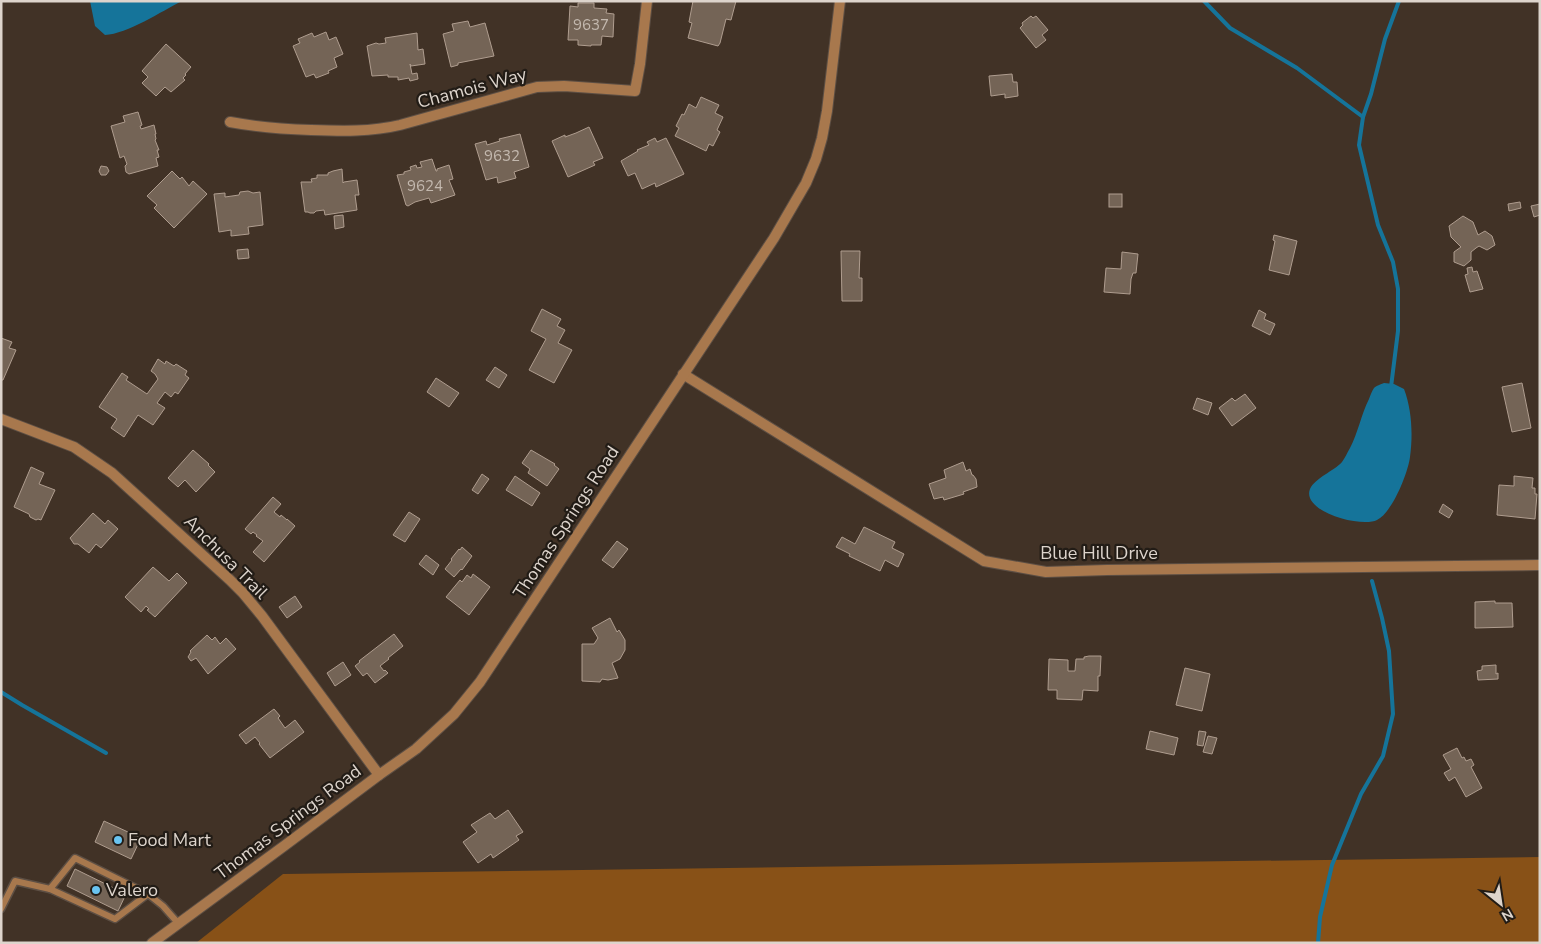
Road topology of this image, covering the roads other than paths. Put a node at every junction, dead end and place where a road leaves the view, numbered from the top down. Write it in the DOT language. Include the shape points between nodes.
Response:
graph roads {
  1 [pos="647,1"];
  2 [pos="840,1"];
  3 [pos="230,122"];
  4 [pos="683,374"];
  5 [pos="1,419"];
  6 [pos="1540,565"];
  7 [pos="379,774"];
  8 [pos="50,889"];
  9 [pos="148,894"];
  10 [pos="1,909"];
  11 [pos="178,923"];
  12 [pos="152,943"];
  1 -- 3 [label="street, Chamois Way" via="634,91 537,87 400,125 364,131 283,129"];
  2 -- 4 [label="street, Thomas Springs Road" via="827,111 816,159 806,183 774,238"];
  4 -- 6 [label="street, Blue Hill Drive" via="984,561 1046,572"];
  4 -- 7 [label="street, Thomas Springs Road" via="466,700 423,743"];
  5 -- 7 [label="street, Anchusa Trail" via="74,447 92,458 230,580 262,616"];
  7 -- 11 [label="street, Thomas Springs Road"];
  8 -- 9 [label="lane" via="116,919"];
  8 -- 9 [label="lane" via="74,858"];
  8 -- 10 [label="lane" via="14,881"];
  9 -- 11 [label="lane"];
  11 -- 12 [label="street, Thomas Springs Road"];
}
